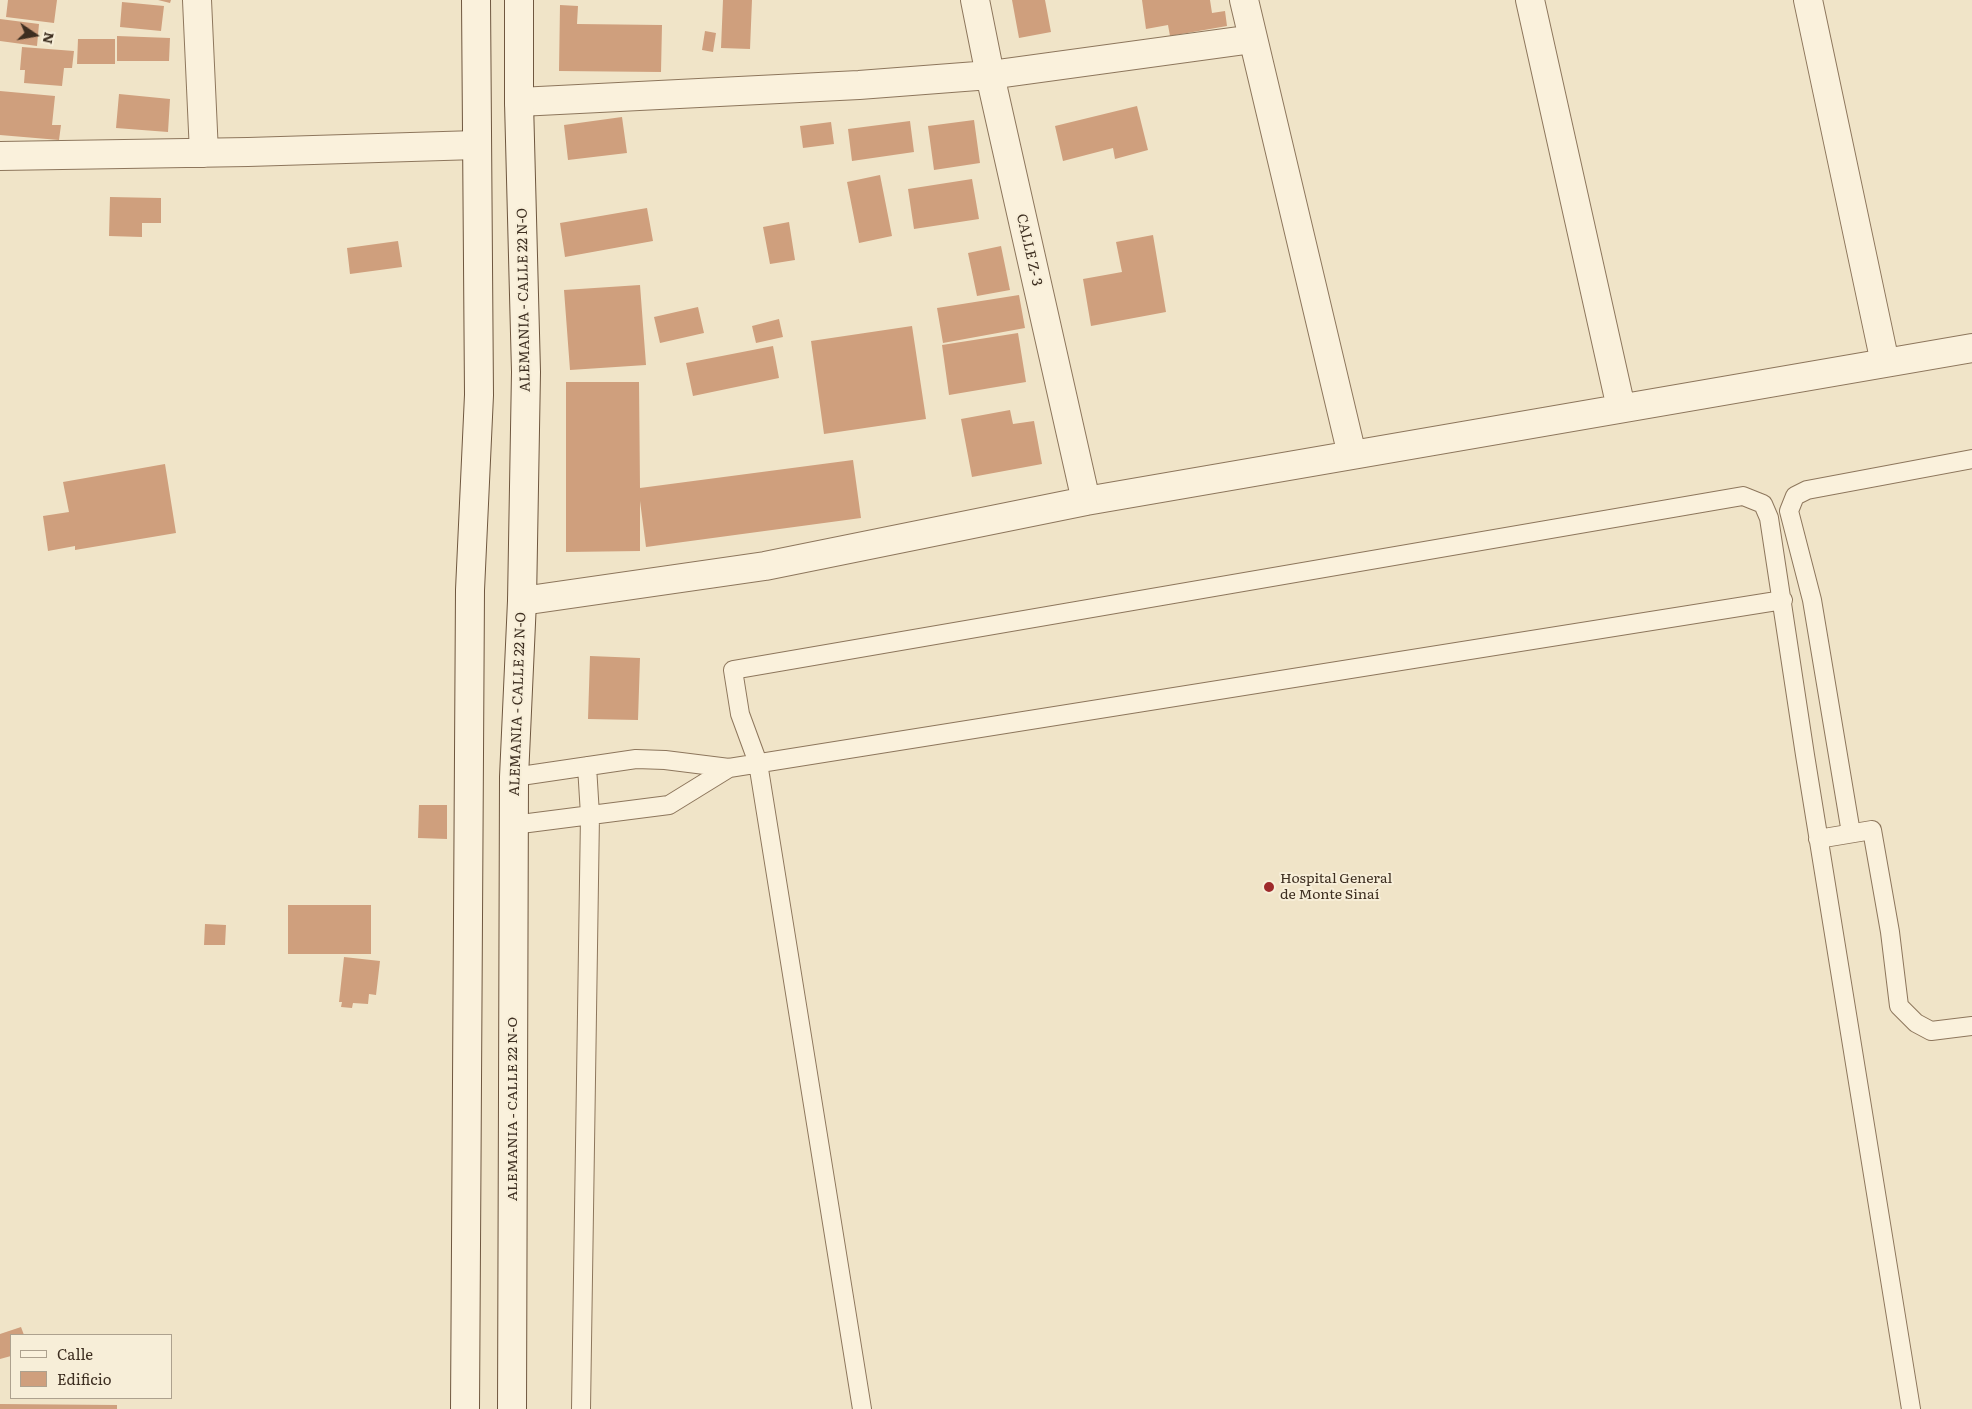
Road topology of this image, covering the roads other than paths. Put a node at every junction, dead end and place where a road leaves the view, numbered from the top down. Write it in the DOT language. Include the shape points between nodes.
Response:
graph roads {
  1 [pos="197,0"];
  2 [pos="476,0"];
  3 [pos="519,0"];
  4 [pos="975,0"];
  5 [pos="1244,0"];
  6 [pos="1530,0"];
  7 [pos="1808,0"];
  8 [pos="1253,39"];
  9 [pos="990,74"];
  10 [pos="519,102"];
  11 [pos="476,145"];
  12 [pos="204,153"];
  13 [pos="0,156"];
  14 [pos="1972,348"];
  15 [pos="1885,363"];
  16 [pos="1621,408"];
  17 [pos="1352,455"];
  18 [pos="1972,459"];
  19 [pos="1086,500"];
  20 [pos="1783,600"];
  21 [pos="522,601"];
  22 [pos="758,763"];
  23 [pos="588,766"];
  24 [pos="729,768"];
  25 [pos="514,776"];
  26 [pos="590,815"];
  27 [pos="513,825"];
  28 [pos="1850,833"];
  29 [pos="1818,839"];
  30 [pos="1972,1026"];
  31 [pos="465,1409"];
  32 [pos="512,1409"];
  33 [pos="581,1409"];
  34 [pos="862,1409"];
  35 [pos="1911,1409"];
  1 -- 12 [label="street"];
  2 -- 11 [label="street"];
  3 -- 10 [label="street, ALEMANIA - CALLE 22 N-O"];
  4 -- 9 [label="street, CALLE Z- 3"];
  5 -- 8 [label="street"];
  6 -- 16 [label="street"];
  7 -- 15 [label="street"];
  8 -- 9 [label="street"];
  8 -- 17 [label="street"];
  9 -- 10 [label="street" via="859,85"];
  9 -- 19 [label="street, CALLE Z- 3"];
  10 -- 21 [label="street, ALEMANIA - CALLE 22 N-O" via="526,372"];
  11 -- 12 [label="street"];
  11 -- 31 [label="street" via="479,395 470,590"];
  12 -- 13 [label="street"];
  14 -- 15 [label="street"];
  15 -- 16 [label="street"];
  16 -- 17 [label="street"];
  17 -- 19 [label="street"];
  18 -- 28 [label="lane" via="1807,490 1795,496 1789,511 1812,600"];
  19 -- 21 [label="street" via="764,566"];
  20 -- 22 [label="lane"];
  20 -- 22 [label="lane" via="1769,518 1763,504 1743,496 733,670 740,714"];
  20 -- 29 [label="lane"];
  21 -- 25 [label="street, ALEMANIA - CALLE 22 N-O"];
  22 -- 24 [label="lane"];
  22 -- 34 [label="lane"];
  23 -- 24 [label="lane" via="636,759"];
  23 -- 25 [label="lane"];
  23 -- 26 [label="lane"];
  24 -- 26 [label="lane" via="669,804"];
  25 -- 27 [label="street, ALEMANIA - CALLE 22 N-O"];
  26 -- 27 [label="lane"];
  26 -- 33 [label="lane"];
  27 -- 32 [label="street, ALEMANIA - CALLE 22 N-O"];
  28 -- 29 [label="lane"];
  28 -- 30 [label="lane" via="1872,830 1899,1006 1916,1023 1932,1031"];
  29 -- 35 [label="lane"];
}
